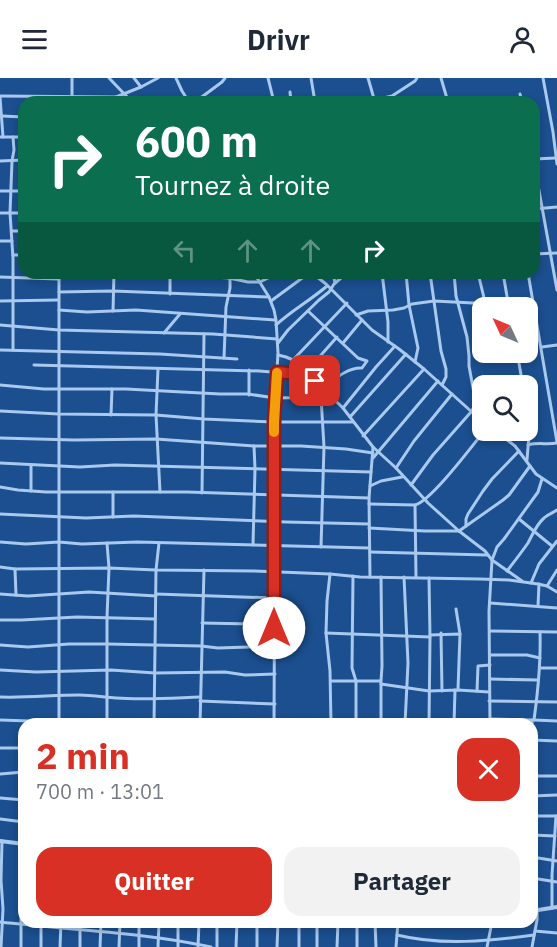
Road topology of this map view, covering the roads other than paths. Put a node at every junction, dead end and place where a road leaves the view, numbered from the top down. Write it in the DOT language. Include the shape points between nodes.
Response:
graph roads {
  1 [pos="72,78"];
  2 [pos="109,78"];
  3 [pos="134,78"];
  4 [pos="158,78"];
  5 [pos="176,78"];
  6 [pos="225,78"];
  7 [pos="268,78"];
  8 [pos="311,78"];
  9 [pos="368,78"];
  10 [pos="417,78"];
  11 [pos="441,78"];
  12 [pos="543,78"];
  13 [pos="141,87"];
  14 [pos="290,92"];
  15 [pos="124,95"];
  16 [pos="0,96"];
  17 [pos="18,96"];
  18 [pos="73,96"];
  19 [pos="185,96"];
  20 [pos="203,96"];
  21 [pos="272,96"];
  22 [pos="290,96"];
  23 [pos="314,96"];
  24 [pos="373,96"];
  25 [pos="392,96"];
  26 [pos="446,96"];
  27 [pos="1,116"];
  28 [pos="18,117"];
  29 [pos="555,132"];
  30 [pos="2,137"];
  31 [pos="13,137"];
  32 [pos="18,137"];
  33 [pos="556,158"];
  34 [pos="18,160"];
  35 [pos="540,160"];
  36 [pos="0,161"];
  37 [pos="12,161"];
  38 [pos="557,164"];
  39 [pos="0,191"];
  40 [pos="12,191"];
  41 [pos="18,191"];
  42 [pos="540,196"];
  43 [pos="557,207"];
  44 [pos="542,208"];
  45 [pos="0,213"];
  46 [pos="10,213"];
  47 [pos="18,213"];
  48 [pos="12,231"];
  49 [pos="18,231"];
  50 [pos="0,241"];
  51 [pos="12,241"];
  52 [pos="557,253"];
  53 [pos="540,254"];
  54 [pos="550,254"];
  55 [pos="13,255"];
  56 [pos="18,255"];
  57 [pos="0,277"];
  58 [pos="13,278"];
  59 [pos="18,278"];
  60 [pos="59,279"];
  61 [pos="114,279"];
  62 [pos="170,279"];
  63 [pos="229,279"];
  64 [pos="233,279"];
  65 [pos="258,279"];
  66 [pos="266,279"];
  67 [pos="302,279"];
  68 [pos="319,279"];
  69 [pos="334,279"];
  70 [pos="340,279"];
  71 [pos="383,279"];
  72 [pos="407,279"];
  73 [pos="431,279"];
  74 [pos="454,279"];
  75 [pos="479,279"];
  76 [pos="504,279"];
  77 [pos="529,279"];
  78 [pos="260,282"];
  79 [pos="335,283"];
  80 [pos="329,287"];
  81 [pos="557,290"];
  82 [pos="113,291"];
  83 [pos="59,292"];
  84 [pos="170,294"];
  85 [pos="227,297"];
  86 [pos="484,297"];
  87 [pos="507,297"];
  88 [pos="532,297"];
  89 [pos="270,299"];
  90 [pos="59,300"];
  91 [pos="0,301"];
  92 [pos="13,301"];
  93 [pos="434,301"];
  94 [pos="472,302"];
  95 [pos="347,303"];
  96 [pos="459,303"];
  97 [pos="409,305"];
  98 [pos="59,310"];
  99 [pos="387,310"];
  100 [pos="114,311"];
  101 [pos="308,311"];
  102 [pos="181,314"];
  103 [pos="356,315"];
  104 [pos="226,317"];
  105 [pos="362,320"];
  106 [pos="276,322"];
  107 [pos="0,325"];
  108 [pos="13,325"];
  109 [pos="326,326"];
  110 [pos="538,327"];
  111 [pos="59,330"];
  112 [pos="164,333"];
  113 [pos="204,334"];
  114 [pos="225,335"];
  115 [pos="337,337"];
  116 [pos="277,339"];
  117 [pos="388,342"];
  118 [pos="344,343"];
  119 [pos="277,345"];
  120 [pos="557,345"];
  121 [pos="395,346"];
  122 [pos="542,347"];
  123 [pos="0,350"];
  124 [pos="13,350"];
  125 [pos="59,352"];
  126 [pos="406,354"];
  127 [pos="204,356"];
  128 [pos="278,356"];
  129 [pos="224,358"];
  130 [pos="237,358"];
  131 [pos="293,360"];
  132 [pos="415,362"];
  133 [pos="34,365"];
  134 [pos="59,365"];
  135 [pos="158,369"];
  136 [pos="203,369"];
  137 [pos="424,369"];
  138 [pos="249,370"];
  139 [pos="277,372"];
  140 [pos="308,374"];
  141 [pos="438,381"];
  142 [pos="472,384"];
  143 [pos="0,385"];
  144 [pos="442,385"];
  145 [pos="322,388"];
  146 [pos="58,389"];
  147 [pos="112,389"];
  148 [pos="158,390"];
  149 [pos="203,393"];
  150 [pos="452,394"];
  151 [pos="249,395"];
  152 [pos="321,397"];
  153 [pos="331,397"];
  154 [pos="275,398"];
  155 [pos="343,408"];
  156 [pos="0,411"];
  157 [pos="471,412"];
  158 [pos="59,414"];
  159 [pos="156,414"];
  160 [pos="111,415"];
  161 [pos="350,417"];
  162 [pos="204,419"];
  163 [pos="274,422"];
  164 [pos="322,422"];
  165 [pos="353,422"];
  166 [pos="363,436"];
  167 [pos="0,438"];
  168 [pos="59,440"];
  169 [pos="156,440"];
  170 [pos="476,441"];
  171 [pos="508,441"];
  172 [pos="528,441"];
  173 [pos="557,442"];
  174 [pos="204,443"];
  175 [pos="528,445"];
  176 [pos="254,446"];
  177 [pos="274,446"];
  178 [pos="324,447"];
  179 [pos="373,447"];
  180 [pos="519,451"];
  181 [pos="373,453"];
  182 [pos="378,453"];
  183 [pos="373,458"];
  184 [pos="527,462"];
  185 [pos="0,463"];
  186 [pos="31,465"];
  187 [pos="59,466"];
  188 [pos="158,466"];
  189 [pos="530,466"];
  190 [pos="204,467"];
  191 [pos="396,468"];
  192 [pos="255,469"];
  193 [pos="274,470"];
  194 [pos="323,470"];
  195 [pos="371,472"];
  196 [pos="403,477"];
  197 [pos="542,479"];
  198 [pos="411,485"];
  199 [pos="370,486"];
  200 [pos="0,487"];
  201 [pos="556,487"];
  202 [pos="31,491"];
  203 [pos="59,491"];
  204 [pos="113,492"];
  205 [pos="160,492"];
  206 [pos="202,493"];
  207 [pos="254,494"];
  208 [pos="275,495"];
  209 [pos="323,496"];
  210 [pos="369,498"];
  211 [pos="425,500"];
  212 [pos="369,504"];
  213 [pos="416,505"];
  214 [pos="557,510"];
  215 [pos="0,514"];
  216 [pos="58,517"];
  217 [pos="113,517"];
  218 [pos="519,519"];
  219 [pos="253,520"];
  220 [pos="275,522"];
  221 [pos="321,523"];
  222 [pos="369,526"];
  223 [pos="466,526"];
  224 [pos="416,530"];
  225 [pos="459,531"];
  226 [pos="533,531"];
  227 [pos="557,541"];
  228 [pos="0,542"];
  229 [pos="59,542"];
  230 [pos="107,543"];
  231 [pos="159,543"];
  232 [pos="253,545"];
  233 [pos="274,546"];
  234 [pos="552,546"];
  235 [pos="321,547"];
  236 [pos="370,550"];
  237 [pos="416,553"];
  238 [pos="487,555"];
  239 [pos="492,560"];
  240 [pos="0,567"];
  241 [pos="58,568"];
  242 [pos="109,568"];
  243 [pos="15,569"];
  244 [pos="156,570"];
  245 [pos="204,570"];
  246 [pos="557,570"];
  247 [pos="274,572"];
  248 [pos="507,572"];
  249 [pos="330,574"];
  250 [pos="353,576"];
  251 [pos="370,577"];
  252 [pos="381,577"];
  253 [pos="404,577"];
  254 [pos="416,577"];
  255 [pos="429,578"];
  256 [pos="491,580"];
  257 [pos="524,582"];
  258 [pos="531,583"];
  259 [pos="539,585"];
  260 [pos="547,586"];
  261 [pos="557,592"];
  262 [pos="58,593"];
  263 [pos="109,593"];
  264 [pos="0,594"];
  265 [pos="16,595"];
  266 [pos="156,595"];
  267 [pos="203,596"];
  268 [pos="274,598"];
  269 [pos="490,603"];
  270 [pos="538,606"];
  271 [pos="557,608"];
  272 [pos="456,609"];
  273 [pos="107,617"];
  274 [pos="58,618"];
  275 [pos="155,619"];
  276 [pos="0,620"];
  277 [pos="202,623"];
  278 [pos="274,628"];
  279 [pos="490,631"];
  280 [pos="540,632"];
  281 [pos="557,632"];
  282 [pos="326,633"];
  283 [pos="441,633"];
  284 [pos="353,634"];
  285 [pos="460,634"];
  286 [pos="381,635"];
  287 [pos="430,636"];
  288 [pos="406,637"];
  289 [pos="107,644"];
  290 [pos="0,645"];
  291 [pos="59,645"];
  292 [pos="156,646"];
  293 [pos="201,646"];
  294 [pos="274,646"];
  295 [pos="490,656"];
  296 [pos="540,658"];
  297 [pos="490,666"];
  298 [pos="540,668"];
  299 [pos="557,668"];
  300 [pos="0,670"];
  301 [pos="108,670"];
  302 [pos="59,672"];
  303 [pos="201,672"];
  304 [pos="155,673"];
  305 [pos="275,674"];
  306 [pos="490,679"];
  307 [pos="538,680"];
  308 [pos="331,681"];
  309 [pos="356,681"];
  310 [pos="381,682"];
  311 [pos="406,688"];
  312 [pos="457,690"];
  313 [pos="429,691"];
  314 [pos="442,691"];
  315 [pos="477,692"];
  316 [pos="489,692"];
  317 [pos="59,695"];
  318 [pos="0,697"];
  319 [pos="107,697"];
  320 [pos="154,698"];
  321 [pos="200,699"];
  322 [pos="489,701"];
  323 [pos="536,702"];
  324 [pos="557,702"];
  325 [pos="274,704"];
  326 [pos="59,718"];
  327 [pos="107,718"];
  328 [pos="154,718"];
  329 [pos="200,718"];
  330 [pos="274,718"];
  331 [pos="331,718"];
  332 [pos="356,718"];
  333 [pos="381,718"];
  334 [pos="405,718"];
  335 [pos="429,718"];
  336 [pos="455,718"];
  337 [pos="490,718"];
  338 [pos="534,718"];
  339 [pos="0,720"];
  340 [pos="18,721"];
  341 [pos="557,721"];
  342 [pos="538,722"];
  343 [pos="538,740"];
  344 [pos="557,741"];
  345 [pos="0,748"];
  346 [pos="18,748"];
  347 [pos="18,772"];
  348 [pos="0,774"];
  349 [pos="538,776"];
  350 [pos="557,776"];
  351 [pos="557,795"];
  352 [pos="538,796"];
  353 [pos="0,798"];
  354 [pos="18,800"];
  355 [pos="538,816"];
  356 [pos="557,816"];
  357 [pos="0,819"];
  358 [pos="18,821"];
  359 [pos="538,835"];
  360 [pos="556,836"];
  361 [pos="1,841"];
  362 [pos="18,843"];
  363 [pos="538,858"];
  364 [pos="555,861"];
  365 [pos="538,879"];
  366 [pos="555,882"];
  367 [pos="555,908"];
  368 [pos="538,911"];
  369 [pos="1,922"];
  370 [pos="18,924"];
  371 [pos="21,928"];
  372 [pos="41,928"];
  373 [pos="61,928"];
  374 [pos="119,928"];
  375 [pos="139,928"];
  376 [pos="159,928"];
  377 [pos="178,928"];
  378 [pos="199,928"];
  379 [pos="217,928"];
  380 [pos="237,928"];
  381 [pos="257,928"];
  382 [pos="278,928"];
  383 [pos="298,928"];
  384 [pos="317,928"];
  385 [pos="338,928"];
  386 [pos="357,928"];
  387 [pos="375,928"];
  388 [pos="398,928"];
  389 [pos="491,928"];
  390 [pos="535,928"];
  391 [pos="80,929"];
  392 [pos="101,931"];
  393 [pos="119,933"];
  394 [pos="535,933"];
  395 [pos="557,933"];
  396 [pos="397,935"];
  397 [pos="139,936"];
  398 [pos="159,938"];
  399 [pos="178,941"];
  400 [pos="488,941"];
  401 [pos="198,945"];
  402 [pos="1,947"];
  403 [pos="21,947"];
  404 [pos="41,947"];
  405 [pos="60,947"];
  406 [pos="80,947"];
  407 [pos="100,947"];
  408 [pos="119,947"];
  409 [pos="139,947"];
  410 [pos="158,947"];
  411 [pos="178,947"];
  412 [pos="212,947"];
  413 [pos="217,947"];
  414 [pos="236,947"];
  415 [pos="257,947"];
  416 [pos="277,947"];
  417 [pos="299,947"];
  418 [pos="317,947"];
  419 [pos="337,947"];
  420 [pos="357,947"];
  421 [pos="376,947"];
  422 [pos="396,947"];
  423 [pos="487,947"];
  424 [pos="532,947"];
  1 -- 18 [label="street"];
  2 -- 15 [label="street"];
  3 -- 13 [label="street"];
  4 -- 13 [label="street"];
  5 -- 19 [label="street"];
  6 -- 20 [label="street"];
  7 -- 21 [label="street"];
  8 -- 23 [label="street"];
  9 -- 24 [label="street"];
  10 -- 25 [label="street"];
  11 -- 26 [label="street"];
  12 -- 29 [label="street"];
  13 -- 15 [label="street"];
  14 -- 22 [label="street"];
  16 -- 17 [label="street"];
  16 -- 27 [label="street"];
  27 -- 28 [label="street"];
  27 -- 30 [label="street"];
  29 -- 33 [label="street"];
  30 -- 31 [label="street"];
  31 -- 32 [label="street"];
  31 -- 37 [label="street"];
  33 -- 35 [label="street"];
  33 -- 38 [label="street"];
  34 -- 37 [label="street"];
  36 -- 37 [label="street"];
  37 -- 40 [label="street"];
  39 -- 40 [label="street"];
  40 -- 41 [label="street"];
  40 -- 46 [label="street"];
  42 -- 44 [label="street"];
  43 -- 44 [label="street"];
  44 -- 54 [label="street"];
  45 -- 46 [label="street"];
  46 -- 47 [label="street"];
  46 -- 48 [label="street"];
  48 -- 49 [label="street"];
  48 -- 51 [label="street"];
  50 -- 51 [label="street"];
  51 -- 55 [label="street"];
  52 -- 54 [label="street"];
  53 -- 54 [label="street"];
  54 -- 81 [label="street"];
  55 -- 56 [label="street"];
  55 -- 58 [label="street"];
  57 -- 58 [label="street"];
  58 -- 59 [label="street"];
  58 -- 92 [label="street"];
  60 -- 83 [label="street"];
  61 -- 82 [label="street"];
  62 -- 84 [label="street"];
  63 -- 85 [label="street"];
  64 -- 78 [label="street"];
  65 -- 78 [label="street"];
  66 -- 78 [label="street"];
  67 -- 89 [label="street"];
  68 -- 80 [label="street"];
  69 -- 79 [label="street"];
  70 -- 79 [label="street"];
  71 -- 99 [label="street"];
  72 -- 97 [label="street"];
  73 -- 93 [label="street"];
  74 -- 96 [label="street"];
  75 -- 86 [label="street"];
  76 -- 87 [label="street"];
  77 -- 88 [label="street"];
  78 -- 89 [label="street"];
  79 -- 80 [label="street"];
  80 -- 95 [label="street"];
  80 -- 101 [label="street" via="329,292"];
  80 -- 106 [label="street"];
  82 -- 83 [label="street"];
  82 -- 84 [label="street"];
  82 -- 100 [label="street"];
  83 -- 90 [label="street"];
  84 -- 85 [label="street"];
  85 -- 89 [label="street"];
  85 -- 104 [label="street"];
  89 -- 106 [label="street"];
  90 -- 92 [label="street"];
  90 -- 98 [label="street"];
  91 -- 92 [label="street"];
  92 -- 108 [label="street"];
  93 -- 96 [label="street"];
  93 -- 97 [label="street"];
  93 -- 144 [label="street" via="446,369"];
  94 -- 96 [label="street"];
  95 -- 103 [label="street"];
  95 -- 109 [label="street"];
  96 -- 142 [label="street"];
  97 -- 99 [label="street"];
  97 -- 132 [label="street" via="418,348"];
  98 -- 100 [label="street"];
  98 -- 111 [label="street"];
  99 -- 103 [label="street"];
  99 -- 117 [label="street"];
  100 -- 102 [label="street"];
  101 -- 109 [label="street"];
  101 -- 119 [label="street"];
  102 -- 104 [label="street"];
  102 -- 112 [label="street"];
  103 -- 105 [label="street"];
  104 -- 106 [label="street"];
  104 -- 114 [label="street"];
  105 -- 117 [label="street"];
  105 -- 118 [label="street"];
  106 -- 116 [label="street"];
  107 -- 108 [label="street"];
  108 -- 111 [label="street"];
  108 -- 124 [label="street"];
  109 -- 115 [label="street"];
  109 -- 131 [label="street"];
  110 -- 122 [label="street"];
  111 -- 112 [label="street"];
  111 -- 125 [label="street"];
  112 -- 113 [label="street"];
  113 -- 114 [label="street"];
  113 -- 127 [label="street"];
  114 -- 116 [label="street"];
  114 -- 129 [label="street"];
  115 -- 118 [label="street"];
  115 -- 140 [label="street"];
  116 -- 119 [label="street"];
  117 -- 121 [label="street"];
  118 -- 145 [label="street" via="367,362"];
  119 -- 128 [label="street"];
  120 -- 122 [label="street"];
  121 -- 126 [label="street"];
  121 -- 155 [label="street"];
  122 -- 173 [label="street"];
  123 -- 124 [label="street"];
  124 -- 125 [label="street"];
  125 -- 127 [label="street"];
  125 -- 134 [label="street"];
  126 -- 132 [label="street"];
  126 -- 161 [label="street"];
  127 -- 129 [label="street"];
  127 -- 136 [label="street"];
  128 -- 131 [label="street"];
  128 -- 139 [label="street"];
  129 -- 130 [label="street"];
  131 -- 140 [label="street"];
  132 -- 137 [label="street"];
  133 -- 134 [label="street"];
  134 -- 135 [label="street"];
  134 -- 146 [label="street"];
  135 -- 136 [label="street"];
  135 -- 148 [label="street"];
  136 -- 138 [label="street"];
  136 -- 149 [label="street"];
  137 -- 141 [label="street"];
  137 -- 166 [label="street"];
  138 -- 139 [label="street"];
  138 -- 151 [label="street"];
  139 -- 140 [label="street"];
  139 -- 154 [label="street"];
  140 -- 145 [label="street"];
  141 -- 144 [label="street"];
  141 -- 182 [label="street"];
  143 -- 146 [label="street"];
  144 -- 150 [label="street"];
  145 -- 153 [label="street"];
  146 -- 147 [label="street"];
  146 -- 158 [label="street"];
  147 -- 148 [label="street"];
  147 -- 160 [label="street"];
  148 -- 149 [label="street"];
  148 -- 159 [label="street"];
  149 -- 151 [label="street"];
  149 -- 162 [label="street"];
  150 -- 157 [label="street"];
  150 -- 191 [label="street"];
  151 -- 154 [label="street"];
  152 -- 153 [label="street"];
  152 -- 154 [label="street"];
  152 -- 164 [label="street"];
  153 -- 155 [label="street"];
  154 -- 163 [label="street"];
  155 -- 161 [label="street"];
  156 -- 158 [label="street"];
  157 -- 198 [label="street"];
  158 -- 160 [label="street"];
  158 -- 168 [label="street"];
  159 -- 160 [label="street"];
  159 -- 162 [label="street"];
  159 -- 169 [label="street"];
  161 -- 165 [label="street"];
  162 -- 163 [label="street"];
  162 -- 174 [label="street"];
  163 -- 164 [label="street"];
  163 -- 177 [label="street"];
  164 -- 165 [label="street"];
  164 -- 178 [label="street"];
  165 -- 166 [label="street"];
  166 -- 179 [label="street"];
  167 -- 168 [label="street"];
  168 -- 169 [label="street"];
  168 -- 187 [label="street"];
  169 -- 174 [label="street"];
  169 -- 188 [label="street"];
  170 -- 211 [label="street"];
  171 -- 180 [label="street"];
  172 -- 175 [label="street"];
  173 -- 175 [label="street"];
  174 -- 176 [label="street"];
  174 -- 190 [label="street"];
  175 -- 184 [label="street"];
  176 -- 177 [label="street"];
  176 -- 192 [label="street"];
  177 -- 178 [label="street"];
  177 -- 193 [label="street"];
  178 -- 181 [label="street"];
  178 -- 194 [label="street"];
  179 -- 181 [label="street"];
  179 -- 182 [label="street"];
  180 -- 184 [label="street"];
  180 -- 223 [label="street" via="487,485 468,514"];
  181 -- 183 [label="street"];
  182 -- 183 [label="street"];
  182 -- 191 [label="street"];
  183 -- 195 [label="street"];
  184 -- 189 [label="street"];
  185 -- 186 [label="street"];
  186 -- 187 [label="street"];
  186 -- 202 [label="street"];
  187 -- 188 [label="street"];
  187 -- 203 [label="street"];
  188 -- 190 [label="street"];
  188 -- 205 [label="street"];
  189 -- 197 [label="street"];
  189 -- 223 [label="street" via="509,495"];
  190 -- 192 [label="street"];
  190 -- 206 [label="street"];
  191 -- 196 [label="street"];
  192 -- 193 [label="street"];
  192 -- 207 [label="street"];
  193 -- 194 [label="street"];
  193 -- 208 [label="street"];
  194 -- 195 [label="street"];
  194 -- 209 [label="street"];
  195 -- 199 [label="street"];
  196 -- 198 [label="street"];
  196 -- 199 [label="street"];
  197 -- 201 [label="street"];
  197 -- 218 [label="street" via="538,492"];
  198 -- 211 [label="street"];
  199 -- 210 [label="street"];
  200 -- 202 [label="street"];
  202 -- 203 [label="street"];
  203 -- 204 [label="street"];
  203 -- 216 [label="street"];
  204 -- 205 [label="street"];
  204 -- 217 [label="street"];
  205 -- 206 [label="street"];
  206 -- 207 [label="street"];
  207 -- 208 [label="street"];
  207 -- 219 [label="street"];
  208 -- 209 [label="street"];
  208 -- 220 [label="street"];
  209 -- 210 [label="street"];
  209 -- 221 [label="street"];
  210 -- 212 [label="street"];
  211 -- 213 [label="street"];
  211 -- 225 [label="street"];
  212 -- 213 [label="street"];
  212 -- 222 [label="street"];
  213 -- 224 [label="street"];
  214 -- 226 [label="street"];
  215 -- 216 [label="street"];
  216 -- 217 [label="street"];
  216 -- 229 [label="street"];
  217 -- 219 [label="street"];
  218 -- 226 [label="street"];
  218 -- 239 [label="street"];
  219 -- 220 [label="street"];
  219 -- 232 [label="street"];
  220 -- 221 [label="street"];
  220 -- 233 [label="street"];
  221 -- 222 [label="street"];
  221 -- 235 [label="street"];
  222 -- 224 [label="street"];
  222 -- 236 [label="street"];
  223 -- 225 [label="street"];
  224 -- 225 [label="street"];
  224 -- 237 [label="street"];
  225 -- 238 [label="street"];
  226 -- 234 [label="street"];
  226 -- 248 [label="street"];
  227 -- 234 [label="street"];
  228 -- 229 [label="street"];
  229 -- 230 [label="street"];
  229 -- 241 [label="street"];
  230 -- 231 [label="street"];
  230 -- 242 [label="street"];
  231 -- 232 [label="street"];
  231 -- 244 [label="street"];
  232 -- 233 [label="street"];
  233 -- 235 [label="street"];
  233 -- 247 [label="street"];
  234 -- 258 [label="street"];
  235 -- 236 [label="street"];
  236 -- 237 [label="street"];
  236 -- 251 [label="street"];
  237 -- 238 [label="street"];
  237 -- 254 [label="street"];
  238 -- 239 [label="street"];
  239 -- 248 [label="street"];
  239 -- 256 [label="street"];
  240 -- 243 [label="street"];
  241 -- 242 [label="street"];
  241 -- 243 [label="street"];
  241 -- 262 [label="street"];
  242 -- 244 [label="street"];
  242 -- 263 [label="street"];
  243 -- 265 [label="street"];
  244 -- 245 [label="street"];
  244 -- 266 [label="street"];
  245 -- 247 [label="street"];
  245 -- 267 [label="street"];
  246 -- 260 [label="street"];
  247 -- 249 [label="street"];
  247 -- 268 [label="street"];
  248 -- 257 [label="street"];
  249 -- 250 [label="street"];
  249 -- 282 [label="street"];
  250 -- 251 [label="street"];
  250 -- 284 [label="street"];
  251 -- 252 [label="street"];
  252 -- 253 [label="street"];
  252 -- 286 [label="street"];
  253 -- 254 [label="street"];
  253 -- 288 [label="street"];
  254 -- 255 [label="street"];
  255 -- 256 [label="street"];
  255 -- 287 [label="street"];
  256 -- 257 [label="street"];
  256 -- 269 [label="street"];
  257 -- 258 [label="street"];
  258 -- 259 [label="street"];
  259 -- 260 [label="street"];
  259 -- 270 [label="street"];
  260 -- 261 [label="street"];
  262 -- 263 [label="street"];
  262 -- 265 [label="street"];
  262 -- 274 [label="street"];
  263 -- 266 [label="street"];
  263 -- 273 [label="street"];
  264 -- 265 [label="street"];
  266 -- 267 [label="street"];
  266 -- 275 [label="street"];
  267 -- 268 [label="street"];
  267 -- 277 [label="street"];
  268 -- 278 [label="street"];
  269 -- 270 [label="street"];
  269 -- 279 [label="street"];
  270 -- 271 [label="street"];
  272 -- 285 [label="street"];
  273 -- 274 [label="street"];
  273 -- 275 [label="street"];
  273 -- 289 [label="street"];
  274 -- 276 [label="street"];
  274 -- 291 [label="street"];
  275 -- 292 [label="street"];
  277 -- 278 [label="street"];
  277 -- 293 [label="street"];
  278 -- 294 [label="street"];
  279 -- 280 [label="street"];
  279 -- 295 [label="street"];
  280 -- 281 [label="street"];
  280 -- 296 [label="street"];
  282 -- 284 [label="street"];
  282 -- 308 [label="street"];
  283 -- 285 [label="street"];
  283 -- 287 [label="street"];
  283 -- 314 [label="street"];
  284 -- 286 [label="street"];
  284 -- 309 [label="street" via="352,668"];
  285 -- 312 [label="street"];
  286 -- 288 [label="street"];
  286 -- 310 [label="street"];
  287 -- 288 [label="street"];
  287 -- 313 [label="street"];
  288 -- 311 [label="street"];
  289 -- 291 [label="street"];
  289 -- 292 [label="street"];
  289 -- 301 [label="street"];
  290 -- 291 [label="street"];
  291 -- 302 [label="street"];
  292 -- 293 [label="street"];
  292 -- 304 [label="street"];
  293 -- 294 [label="street"];
  293 -- 303 [label="street"];
  294 -- 305 [label="street"];
  295 -- 296 [label="street"];
  295 -- 297 [label="street"];
  296 -- 298 [label="street"];
  297 -- 306 [label="street"];
  297 -- 315 [label="street" via="478,667"];
  298 -- 299 [label="street"];
  298 -- 307 [label="street"];
  300 -- 302 [label="street"];
  301 -- 302 [label="street"];
  301 -- 304 [label="street"];
  301 -- 319 [label="street"];
  302 -- 317 [label="street"];
  303 -- 304 [label="street"];
  303 -- 305 [label="street"];
  303 -- 321 [label="street"];
  304 -- 320 [label="street"];
  305 -- 325 [label="street"];
  306 -- 307 [label="street"];
  306 -- 316 [label="street"];
  307 -- 323 [label="street"];
  308 -- 309 [label="street"];
  308 -- 331 [label="street"];
  309 -- 310 [label="street"];
  309 -- 332 [label="street"];
  310 -- 311 [label="street"];
  310 -- 333 [label="street"];
  311 -- 313 [label="street"];
  311 -- 334 [label="street"];
  312 -- 314 [label="street"];
  312 -- 315 [label="street"];
  312 -- 336 [label="street"];
  313 -- 314 [label="street"];
  313 -- 335 [label="street"];
  315 -- 316 [label="street"];
  316 -- 322 [label="street"];
  317 -- 318 [label="street"];
  317 -- 319 [label="street"];
  317 -- 326 [label="street"];
  319 -- 320 [label="street"];
  319 -- 327 [label="street"];
  320 -- 321 [label="street"];
  320 -- 328 [label="street"];
  321 -- 325 [label="street"];
  321 -- 329 [label="street"];
  322 -- 323 [label="street"];
  322 -- 337 [label="street"];
  323 -- 324 [label="street"];
  323 -- 338 [label="street"];
  325 -- 330 [label="street"];
  339 -- 340 [label="street"];
  341 -- 342 [label="street"];
  343 -- 344 [label="street"];
  345 -- 346 [label="street"];
  347 -- 348 [label="street"];
  349 -- 350 [label="street"];
  351 -- 352 [label="street"];
  353 -- 354 [label="street"];
  355 -- 356 [label="street"];
  356 -- 360 [label="street"];
  357 -- 358 [label="street"];
  359 -- 360 [label="street"];
  360 -- 364 [label="street"];
  361 -- 362 [label="street"];
  361 -- 369 [label="street"];
  363 -- 364 [label="street"];
  364 -- 366 [label="street"];
  365 -- 366 [label="street"];
  366 -- 367 [label="street"];
  367 -- 368 [label="street"];
  369 -- 370 [label="street"];
  369 -- 402 [label="street"];
  371 -- 403 [label="street"];
  372 -- 404 [label="street"];
  373 -- 391 [label="street"];
  373 -- 405 [label="street"];
  374 -- 393 [label="street"];
  375 -- 397 [label="street"];
  376 -- 398 [label="street"];
  377 -- 399 [label="street"];
  378 -- 401 [label="street"];
  379 -- 413 [label="street"];
  380 -- 414 [label="street"];
  381 -- 415 [label="street"];
  382 -- 416 [label="street"];
  383 -- 417 [label="street"];
  384 -- 418 [label="street"];
  385 -- 419 [label="street"];
  386 -- 420 [label="street"];
  387 -- 421 [label="street"];
  388 -- 396 [label="street"];
  389 -- 400 [label="street"];
  390 -- 394 [label="street"];
  391 -- 392 [label="street"];
  391 -- 406 [label="street"];
  392 -- 393 [label="street"];
  392 -- 407 [label="street"];
  393 -- 397 [label="street"];
  393 -- 408 [label="street"];
  394 -- 395 [label="street"];
  394 -- 400 [label="street"];
  394 -- 424 [label="street"];
  396 -- 400 [label="street" via="412,939"];
  396 -- 422 [label="street"];
  397 -- 398 [label="street"];
  397 -- 409 [label="street"];
  398 -- 399 [label="street"];
  398 -- 410 [label="street"];
  399 -- 401 [label="street"];
  399 -- 411 [label="street"];
  400 -- 423 [label="street"];
  401 -- 412 [label="street"];
}
